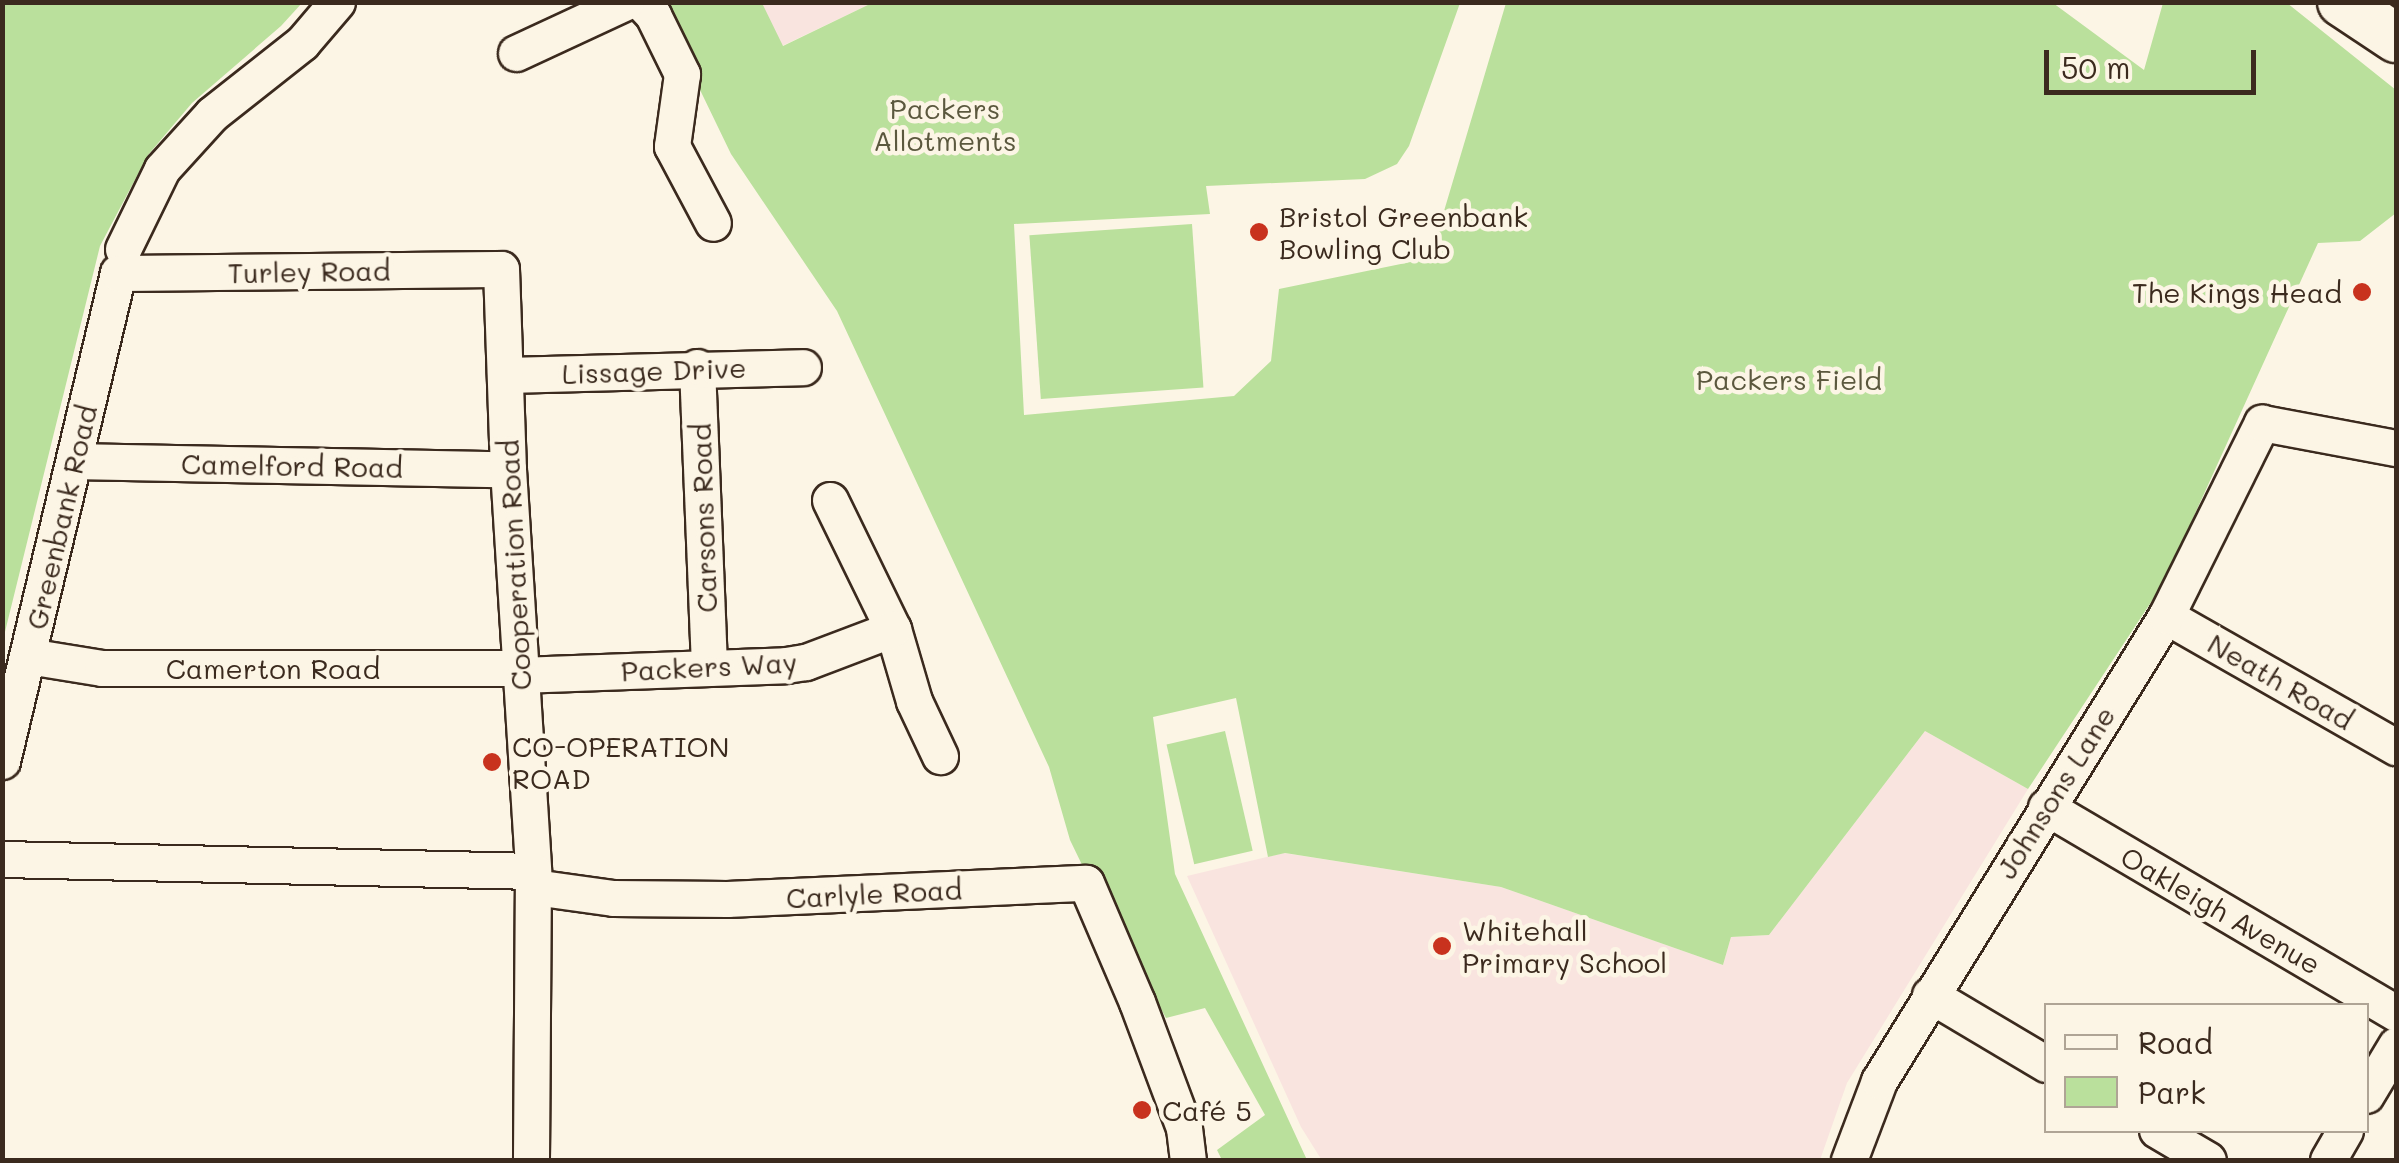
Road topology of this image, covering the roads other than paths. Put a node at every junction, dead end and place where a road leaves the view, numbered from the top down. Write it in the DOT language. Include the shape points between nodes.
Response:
graph roads {
  1 [pos="337,2"];
  2 [pos="626,2"];
  3 [pos="641,2"];
  4 [pos="2342,2"];
  5 [pos="2396,38"];
  6 [pos="516,53"];
  7 [pos="713,223"];
  8 [pos="120,261"];
  9 [pos="501,269"];
  10 [pos="804,366"];
  11 [pos="697,367"];
  12 [pos="505,375"];
  13 [pos="2396,448"];
  14 [pos="76,461"];
  15 [pos="508,469"];
  16 [pos="830,500"];
  17 [pos="2166,616"];
  18 [pos="893,630"];
  19 [pos="28,656"];
  20 [pos="709,668"];
  21 [pos="519,672"];
  22 [pos="2396,747"];
  23 [pos="940,756"];
  24 [pos="2,761"];
  25 [pos="2046,807"];
  26 [pos="2,860"];
  27 [pos="534,879"];
  28 [pos="1930,995"];
  29 [pos="2396,1013"];
  30 [pos="2396,1045"];
  31 [pos="2044,1063"];
  32 [pos="2369,1090"];
  33 [pos="2163,1133"];
  34 [pos="2344,1133"];
  35 [pos="531,1160"];
  36 [pos="1188,1160"];
  37 [pos="1849,1160"];
  38 [pos="2208,1160"];
  39 [pos="2328,1160"];
  1 -- 8 [label="street, Greenbank Road" via="302,43 212,114 162,169"];
  2 -- 6 [label="street"];
  3 -- 7 [label="street" via="654,14 682,74 670,136"];
  4 -- 5 [label="main road"];
  8 -- 9 [label="street, Turley Road"];
  8 -- 14 [label="street, Greenbank Road"];
  9 -- 12 [label="street, Cooperation Road"];
  10 -- 11 [label="street, Lissage Drive"];
  11 -- 12 [label="street, Lissage Drive"];
  11 -- 20 [label="street, Carsons Road"];
  12 -- 15 [label="street, Cooperation Road"];
  13 -- 17 [label="street, Johnsons Lane" via="2262,423"];
  14 -- 15 [label="street, Camelford Road"];
  14 -- 19 [label="street, Greenbank Road"];
  15 -- 21 [label="street, Cooperation Road"];
  16 -- 18 [label="street"];
  17 -- 22 [label="street, Neath Road"];
  17 -- 25 [label="street, Johnsons Lane"];
  18 -- 20 [label="street, Packers Way" via="806,662"];
  18 -- 23 [label="street" via="914,701"];
  19 -- 21 [label="street, Camerton Road" via="102,668"];
  19 -- 24 [label="street, Greenbank Road"];
  20 -- 21 [label="street, Packers Way"];
  21 -- 27 [label="street, Cooperation Road"];
  25 -- 28 [label="street, Johnsons Lane"];
  25 -- 29 [label="street, Oakleigh Avenue"];
  26 -- 27 [label="street, Carlyle Road"];
  27 -- 35 [label="street, Cooperation Road"];
  27 -- 36 [label="street, Carlyle Road" via="614,898 727,900 1086,883 1184,1128"];
  28 -- 31 [label="street"];
  28 -- 37 [label="street, Johnsons Lane" via="1880,1081"];
  30 -- 32 [label="street"];
  33 -- 38 [label="street"];
  34 -- 39 [label="street"];
}
